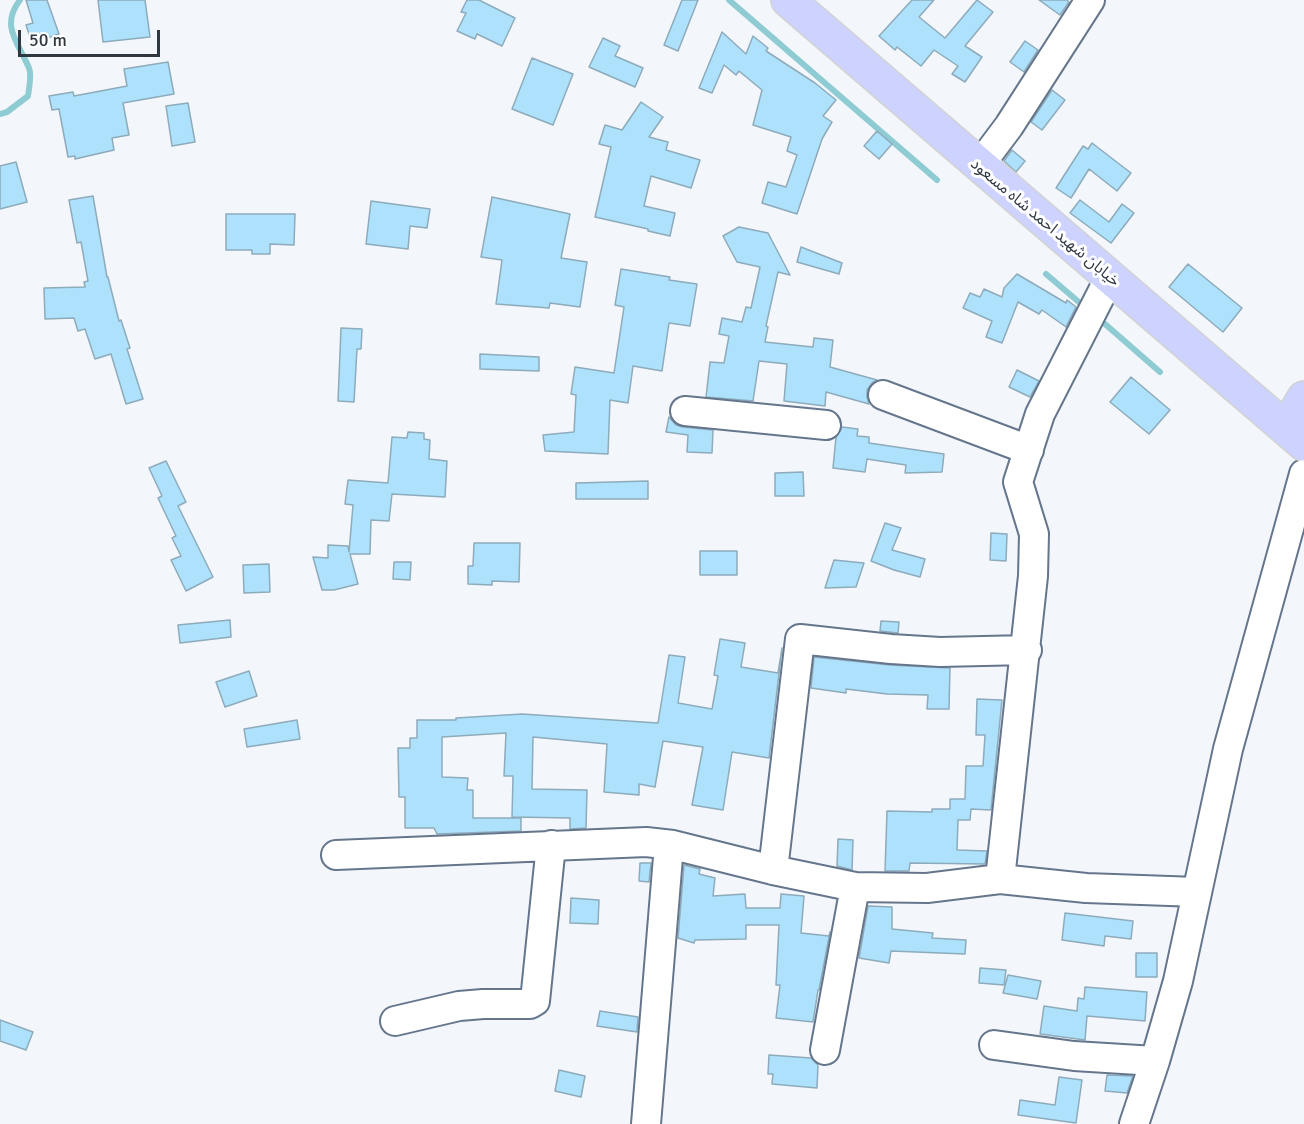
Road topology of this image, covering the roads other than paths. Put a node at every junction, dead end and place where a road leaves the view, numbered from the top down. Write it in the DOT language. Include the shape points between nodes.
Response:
graph roads {
  1 [pos="788,0"];
  2 [pos="1090,0"];
  3 [pos="979,166"];
  4 [pos="1110,278"];
  5 [pos="883,395"];
  6 [pos="1304,398"];
  7 [pos="685,411"];
  8 [pos="826,425"];
  9 [pos="1295,436"];
  10 [pos="1029,450"];
  11 [pos="1304,474"];
  12 [pos="1027,650"];
  13 [pos="551,845"];
  14 [pos="669,845"];
  15 [pos="336,855"];
  16 [pos="773,870"];
  17 [pos="1000,879"];
  18 [pos="855,887"];
  19 [pos="1197,892"];
  20 [pos="395,1022"];
  21 [pos="994,1045"];
  22 [pos="825,1050"];
  23 [pos="1155,1061"];
  24 [pos="646,1124"];
  25 [pos="1134,1124"];
  1 -- 3 [label="main road, خیابان شهید احمد شاه مسعود"];
  2 -- 3 [label="street"];
  3 -- 4 [label="main road, خیابان شهید احمد شاه مسعود"];
  4 -- 9 [label="main road, خیابان شهید احمد شاه مسعود"];
  4 -- 10 [label="street" via="1040,414"];
  5 -- 10 [label="street"];
  6 -- 9 [label="main road"];
  7 -- 8 [label="street"];
  10 -- 12 [label="street" via="1018,482 1034,534"];
  11 -- 19 [label="street" via="1228,748"];
  12 -- 16 [label="street" via="920,651 800,639"];
  12 -- 17 [label="street"];
  13 -- 14 [label="street"];
  13 -- 15 [label="street"];
  13 -- 20 [label="street" via="535,1001 459,1006"];
  14 -- 16 [label="street"];
  14 -- 24 [label="street"];
  16 -- 18 [label="street"];
  17 -- 18 [label="street" via="927,888"];
  17 -- 19 [label="street" via="1086,888"];
  18 -- 22 [label="street"];
  19 -- 23 [label="street" via="1178,981"];
  21 -- 23 [label="street" via="1074,1056"];
  23 -- 25 [label="street"];
}
